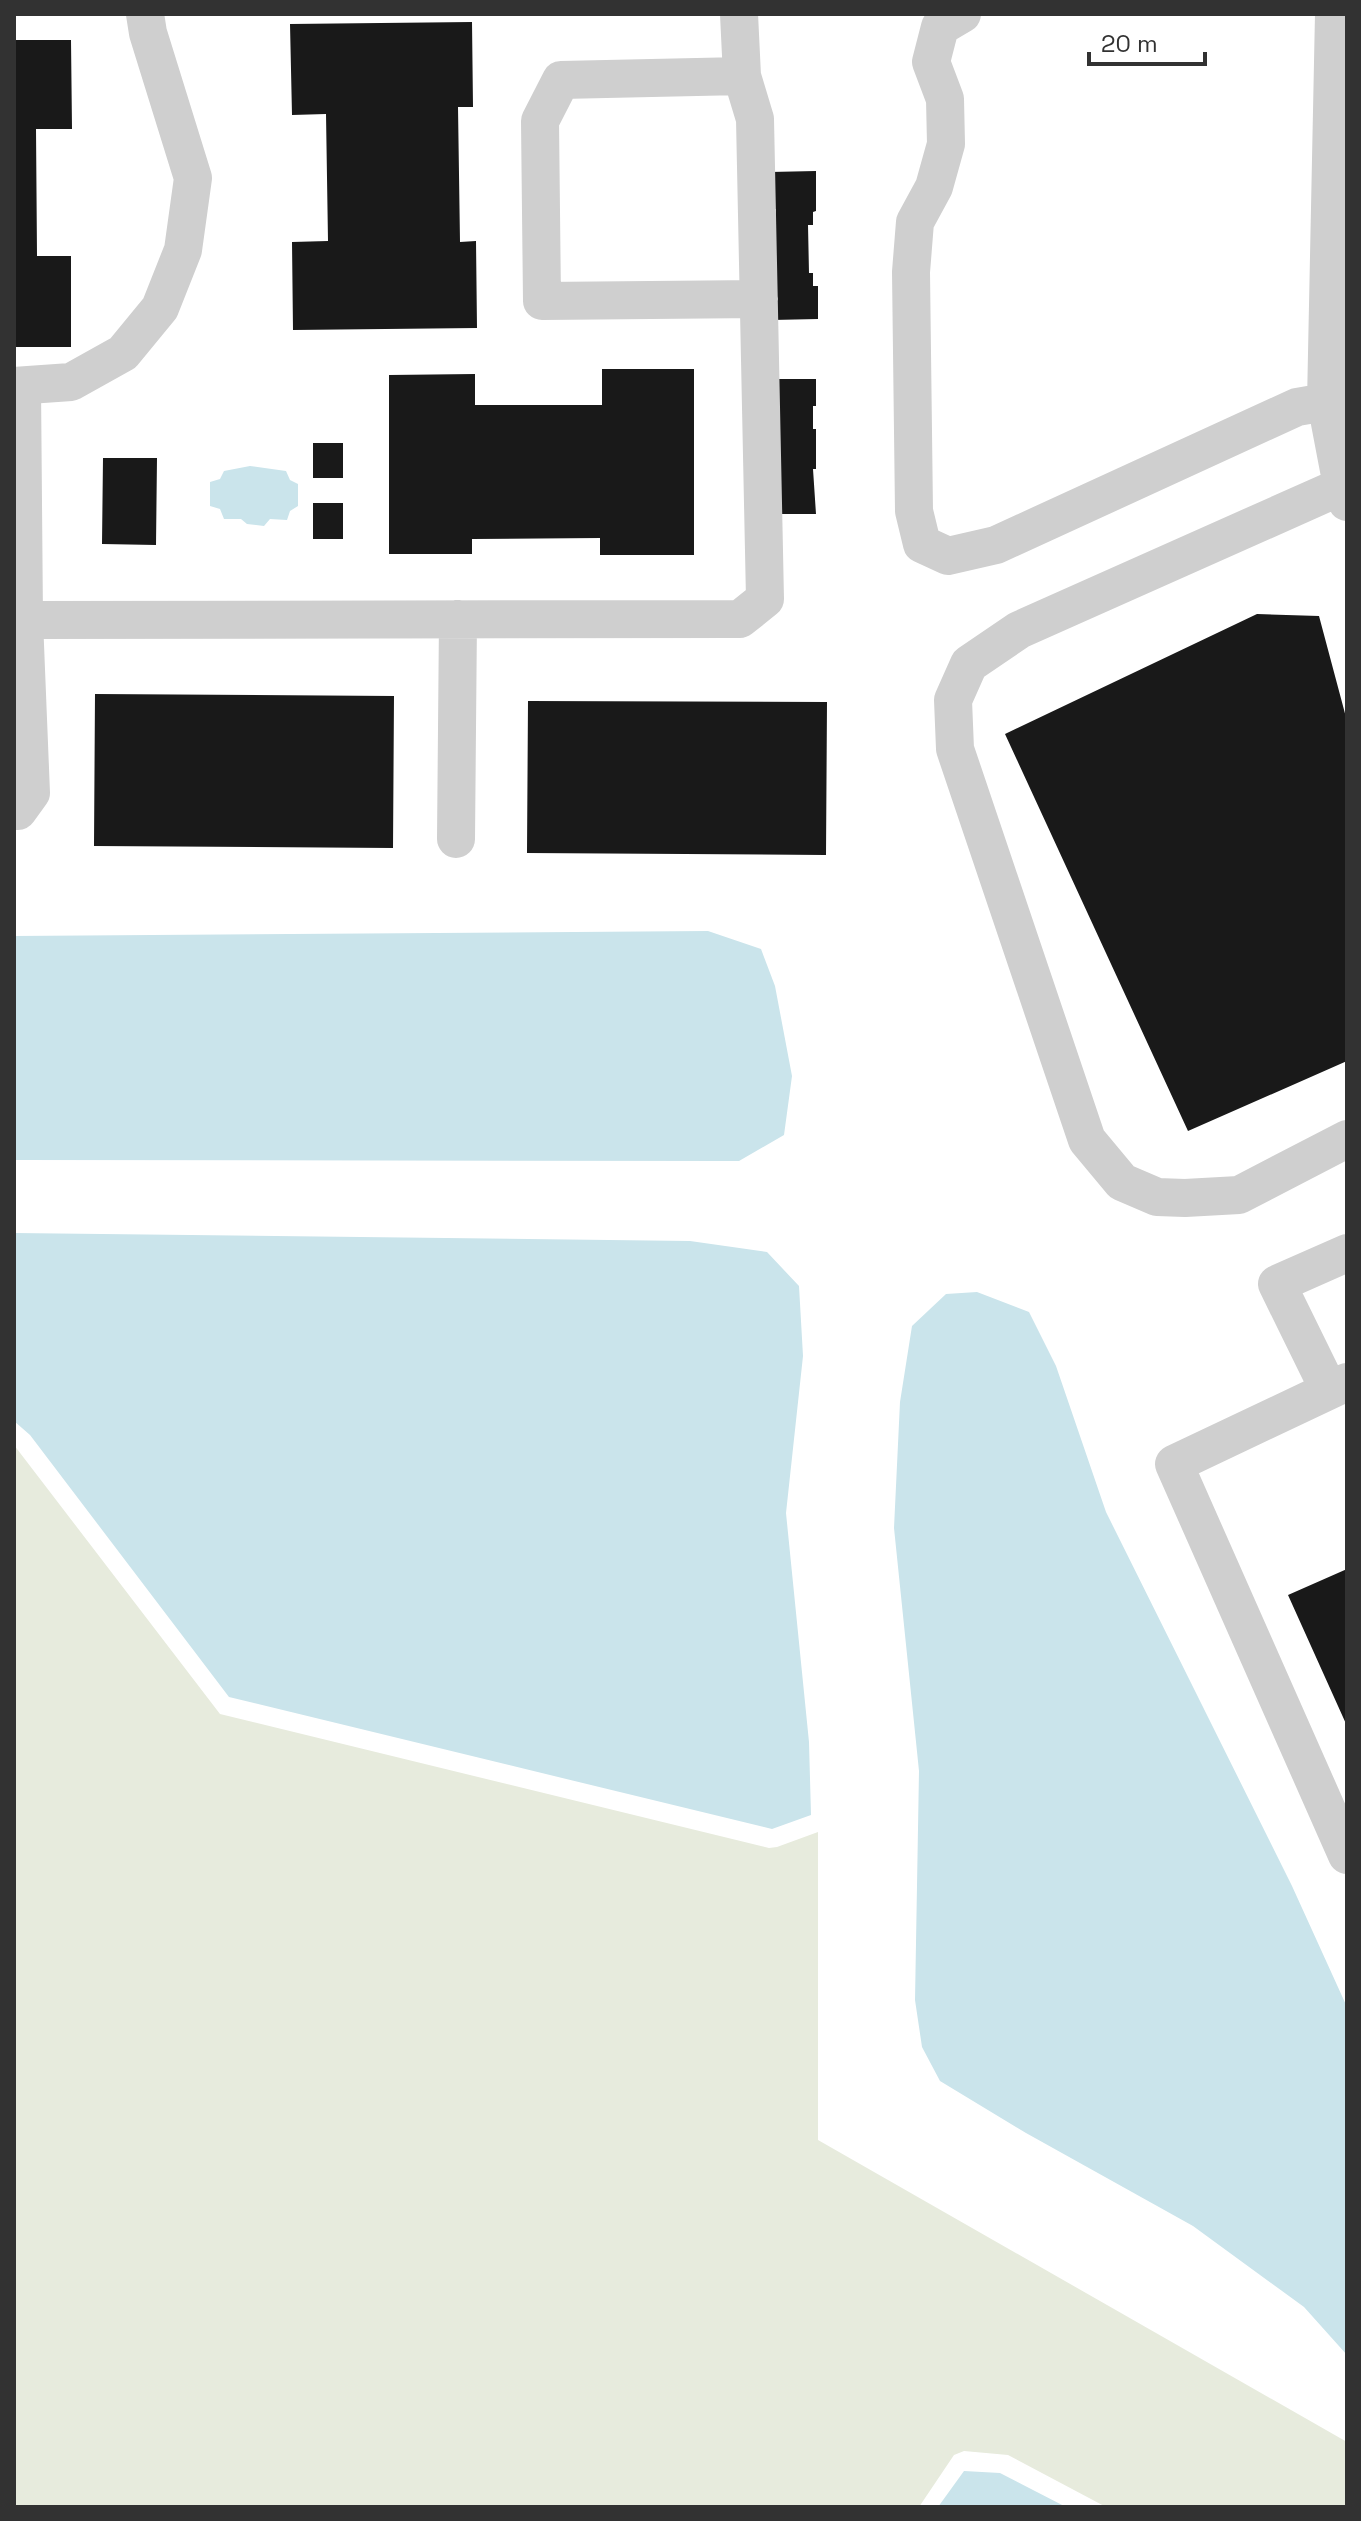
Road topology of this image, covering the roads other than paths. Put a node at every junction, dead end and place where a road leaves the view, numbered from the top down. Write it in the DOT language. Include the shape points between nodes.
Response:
graph roads {
  1 [pos="145,14"];
  2 [pos="962,14"];
  3 [pos="1334,14"];
  4 [pos="740,45"];
  5 [pos="759,299"];
  6 [pos="18,386"];
  7 [pos="1326,402"];
  8 [pos="1345,491"];
  9 [pos="458,619"];
  10 [pos="24,620"];
  11 [pos="21,698"];
  12 [pos="14,811"];
  13 [pos="456,839"];
  14 [pos="1347,1139"];
  15 [pos="1347,1253"];
  16 [pos="1338,1386"];
  17 [pos="1347,1855"];
  1 -- 6 [label="lane" via="193,178 183,250 160,308 123,353 71,382"];
  2 -- 7 [label="lane" via="940,27 931,62 945,99 946,144 934,187 915,222 911,272 914,511 922,544 948,556 996,545 1297,407"];
  3 -- 7 [label="lane"];
  4 -- 5 [label="lane" via="755,119"];
  4 -- 5 [label="lane" via="561,80 540,121 542,301"];
  5 -- 9 [label="lane" via="765,599 740,619"];
  6 -- 10 [label="lane"];
  7 -- 8 [label="lane"];
  8 -- 14 [label="lane" via="1019,630 969,664 953,700 955,749 1087,1140 1122,1182 1157,1197 1239,1195"];
  9 -- 10 [label="lane"];
  9 -- 13 [label="lane"];
  10 -- 11 [label="lane"];
  11 -- 12 [label="lane" via="31,793"];
  15 -- 16 [label="lane" via="1277,1284"];
  16 -- 17 [label="lane" via="1174,1464"];
}
